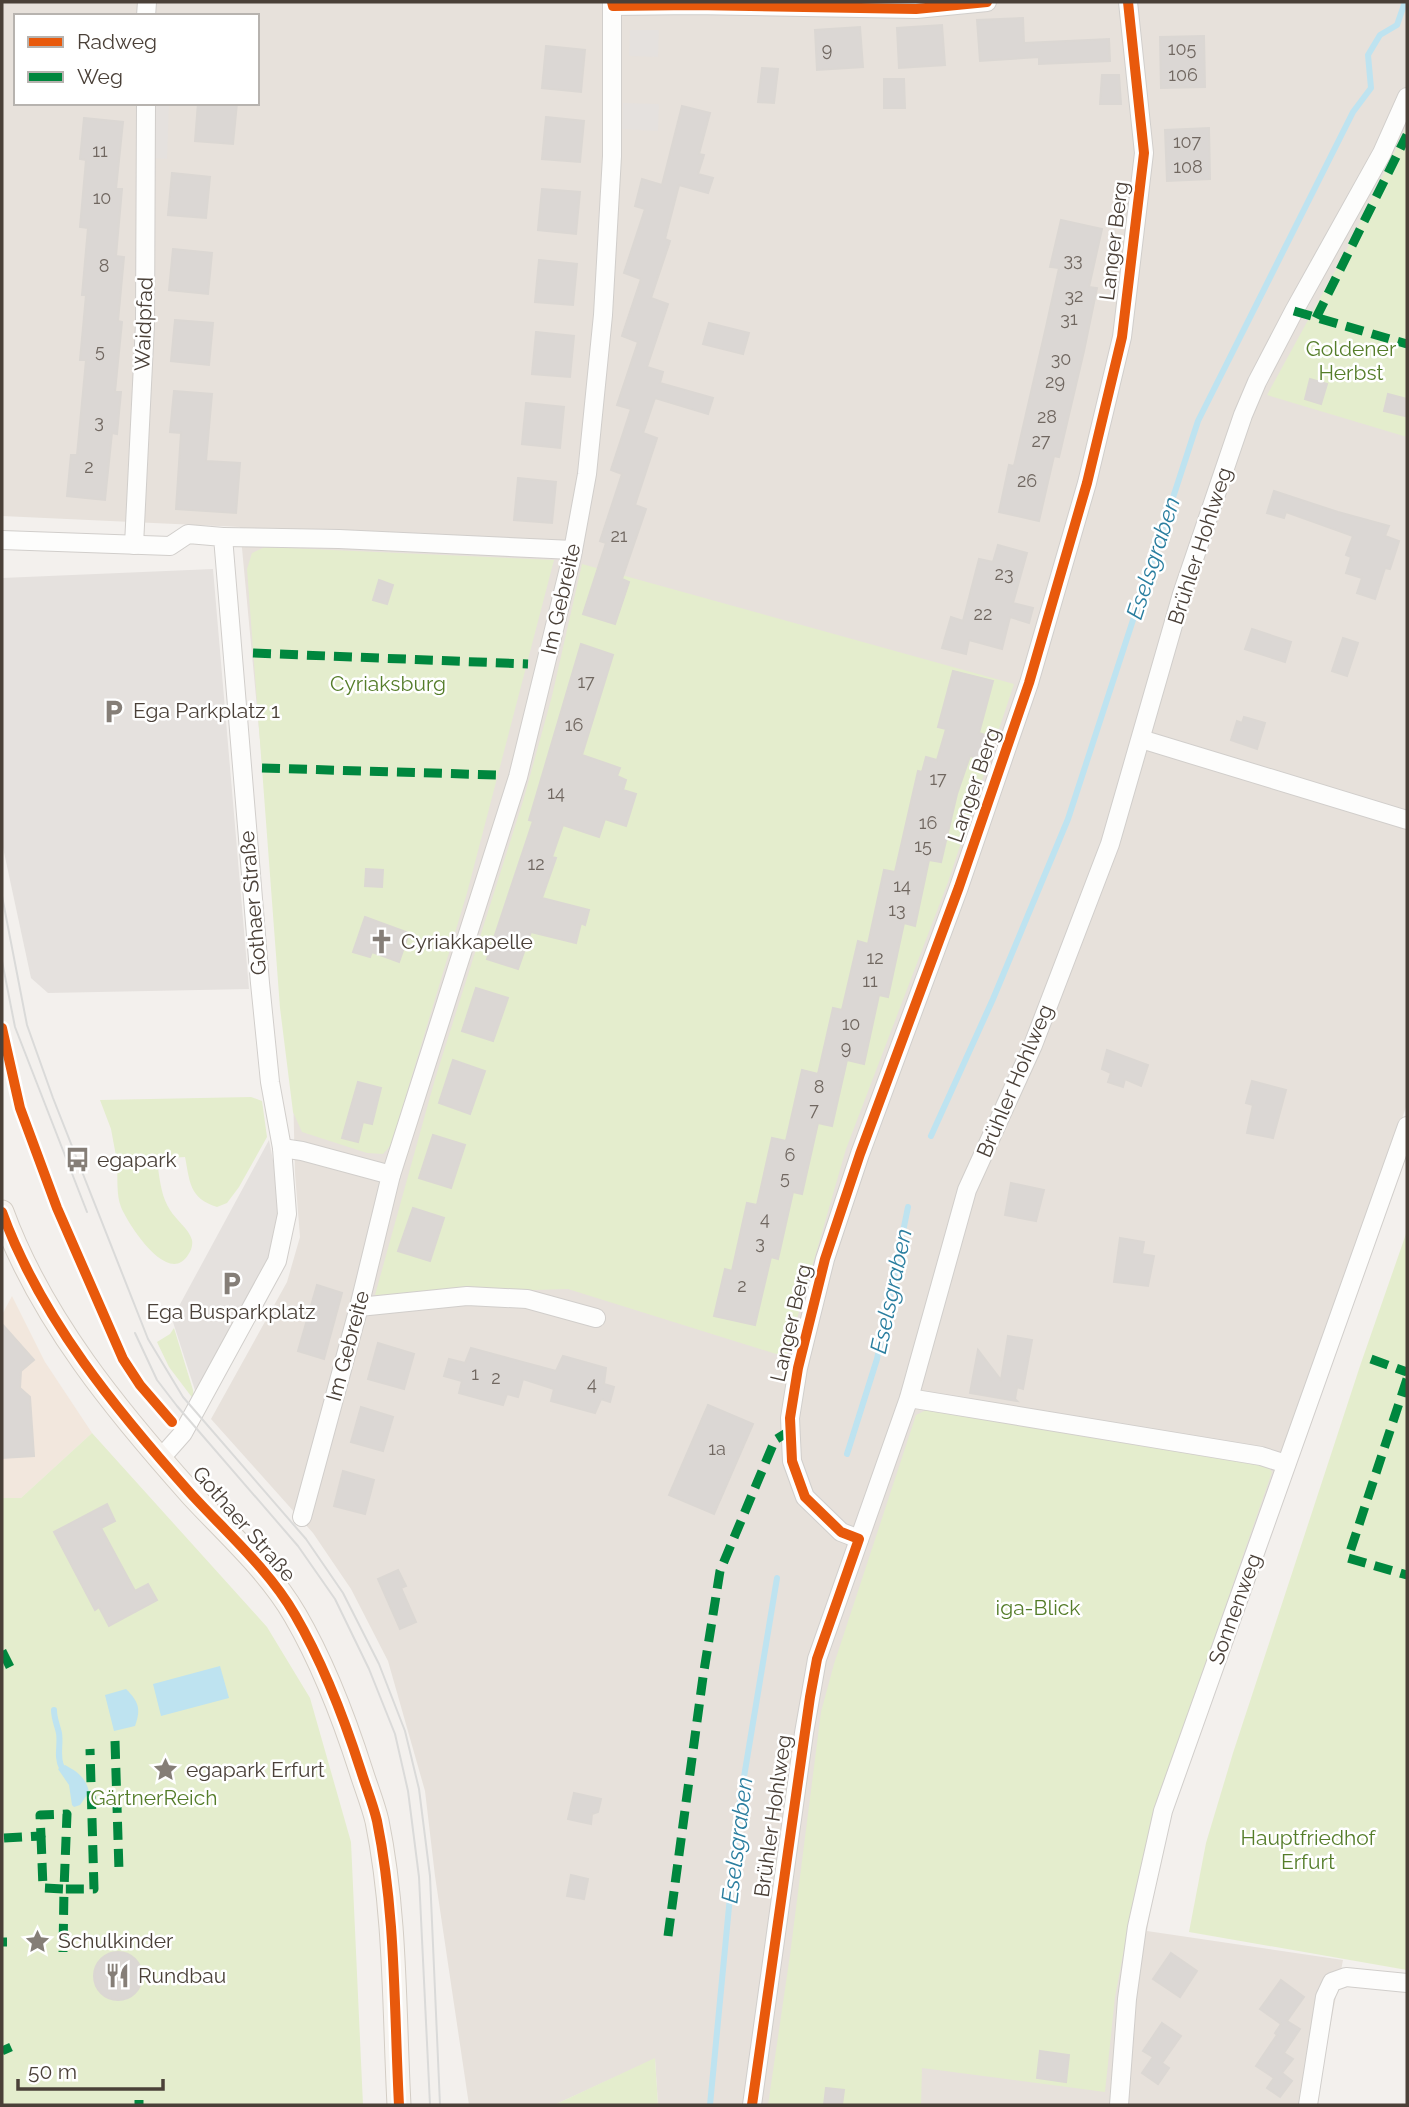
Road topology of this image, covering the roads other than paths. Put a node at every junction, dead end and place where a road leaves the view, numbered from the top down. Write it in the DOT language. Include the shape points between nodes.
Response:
graph roads {
  1 [pos="987,2"];
  2 [pos="1128,2"];
  3 [pos="613,4"];
  4 [pos="1407,97"];
  5 [pos="146,105"];
  6 [pos="223,537"];
  7 [pos="2,540"];
  8 [pos="134,545"];
  9 [pos="573,550"];
  10 [pos="1141,739"];
  11 [pos="1407,820"];
  12 [pos="1407,1126"];
  13 [pos="282,1148"];
  14 [pos="391,1175"];
  15 [pos="2,1212"];
  16 [pos="359,1307"];
  17 [pos="596,1318"];
  18 [pos="909,1398"];
  19 [pos="160,1459"];
  20 [pos="1286,1464"];
  21 [pos="302,1517"];
  22 [pos="859,1539"];
  23 [pos="1407,1983"];
  24 [pos="399,2105"];
  25 [pos="752,2105"];
  26 [pos="1119,2105"];
  27 [pos="1308,2105"];
  1 -- 3 [label="street" via="916,9"];
  2 -- 22 [label="street, Langer Berg" via="1144,153 1122,337 1090,470 1029,683 825,1259 798,1368 790,1418 792,1461 805,1497 841,1532"];
  3 -- 9 [label="street, Im Gebreite" via="612,156 603,315 587,474"];
  4 -- 10 [label="street, Brühler Hohlweg" via="1243,415 1182,594"];
  5 -- 8 [label="street, Waidpfad" via="145,324"];
  6 -- 8 [label="street" via="188,534 170,546"];
  6 -- 9 [label="street"];
  6 -- 13 [label="street, Gothaer Straße" via="260,983"];
  7 -- 8 [label="street"];
  9 -- 14 [label="street, Im Gebreite" via="518,777"];
  10 -- 11 [label="street"];
  10 -- 18 [label="street, Brühler Hohlweg" via="1110,844 1033,1045 967,1190"];
  12 -- 20 [label="street, Sonnenweg"];
  13 -- 14 [label="street"];
  13 -- 19 [label="street, Gothaer Straße" via="287,1214 277,1261 183,1433"];
  14 -- 16 [label="street, Im Gebreite"];
  15 -- 19 [label="main road, Gothaer Straße" via="59,1324 106,1394"];
  16 -- 17 [label="street" via="467,1296 527,1299"];
  16 -- 21 [label="street, Im Gebreite"];
  18 -- 20 [label="street" via="1261,1456"];
  18 -- 22 [label="street, Brühler Hohlweg"];
  19 -- 24 [label="main road, Gothaer Straße" via="295,1615 349,1734 376,1819 388,1895"];
  20 -- 26 [label="street, Sonnenweg" via="1163,1811 1137,1927"];
  22 -- 25 [label="street, Brühler Hohlweg" via="817,1659"];
  23 -- 27 [label="street" via="1346,1977 1332,1982 1325,1997"];
}
